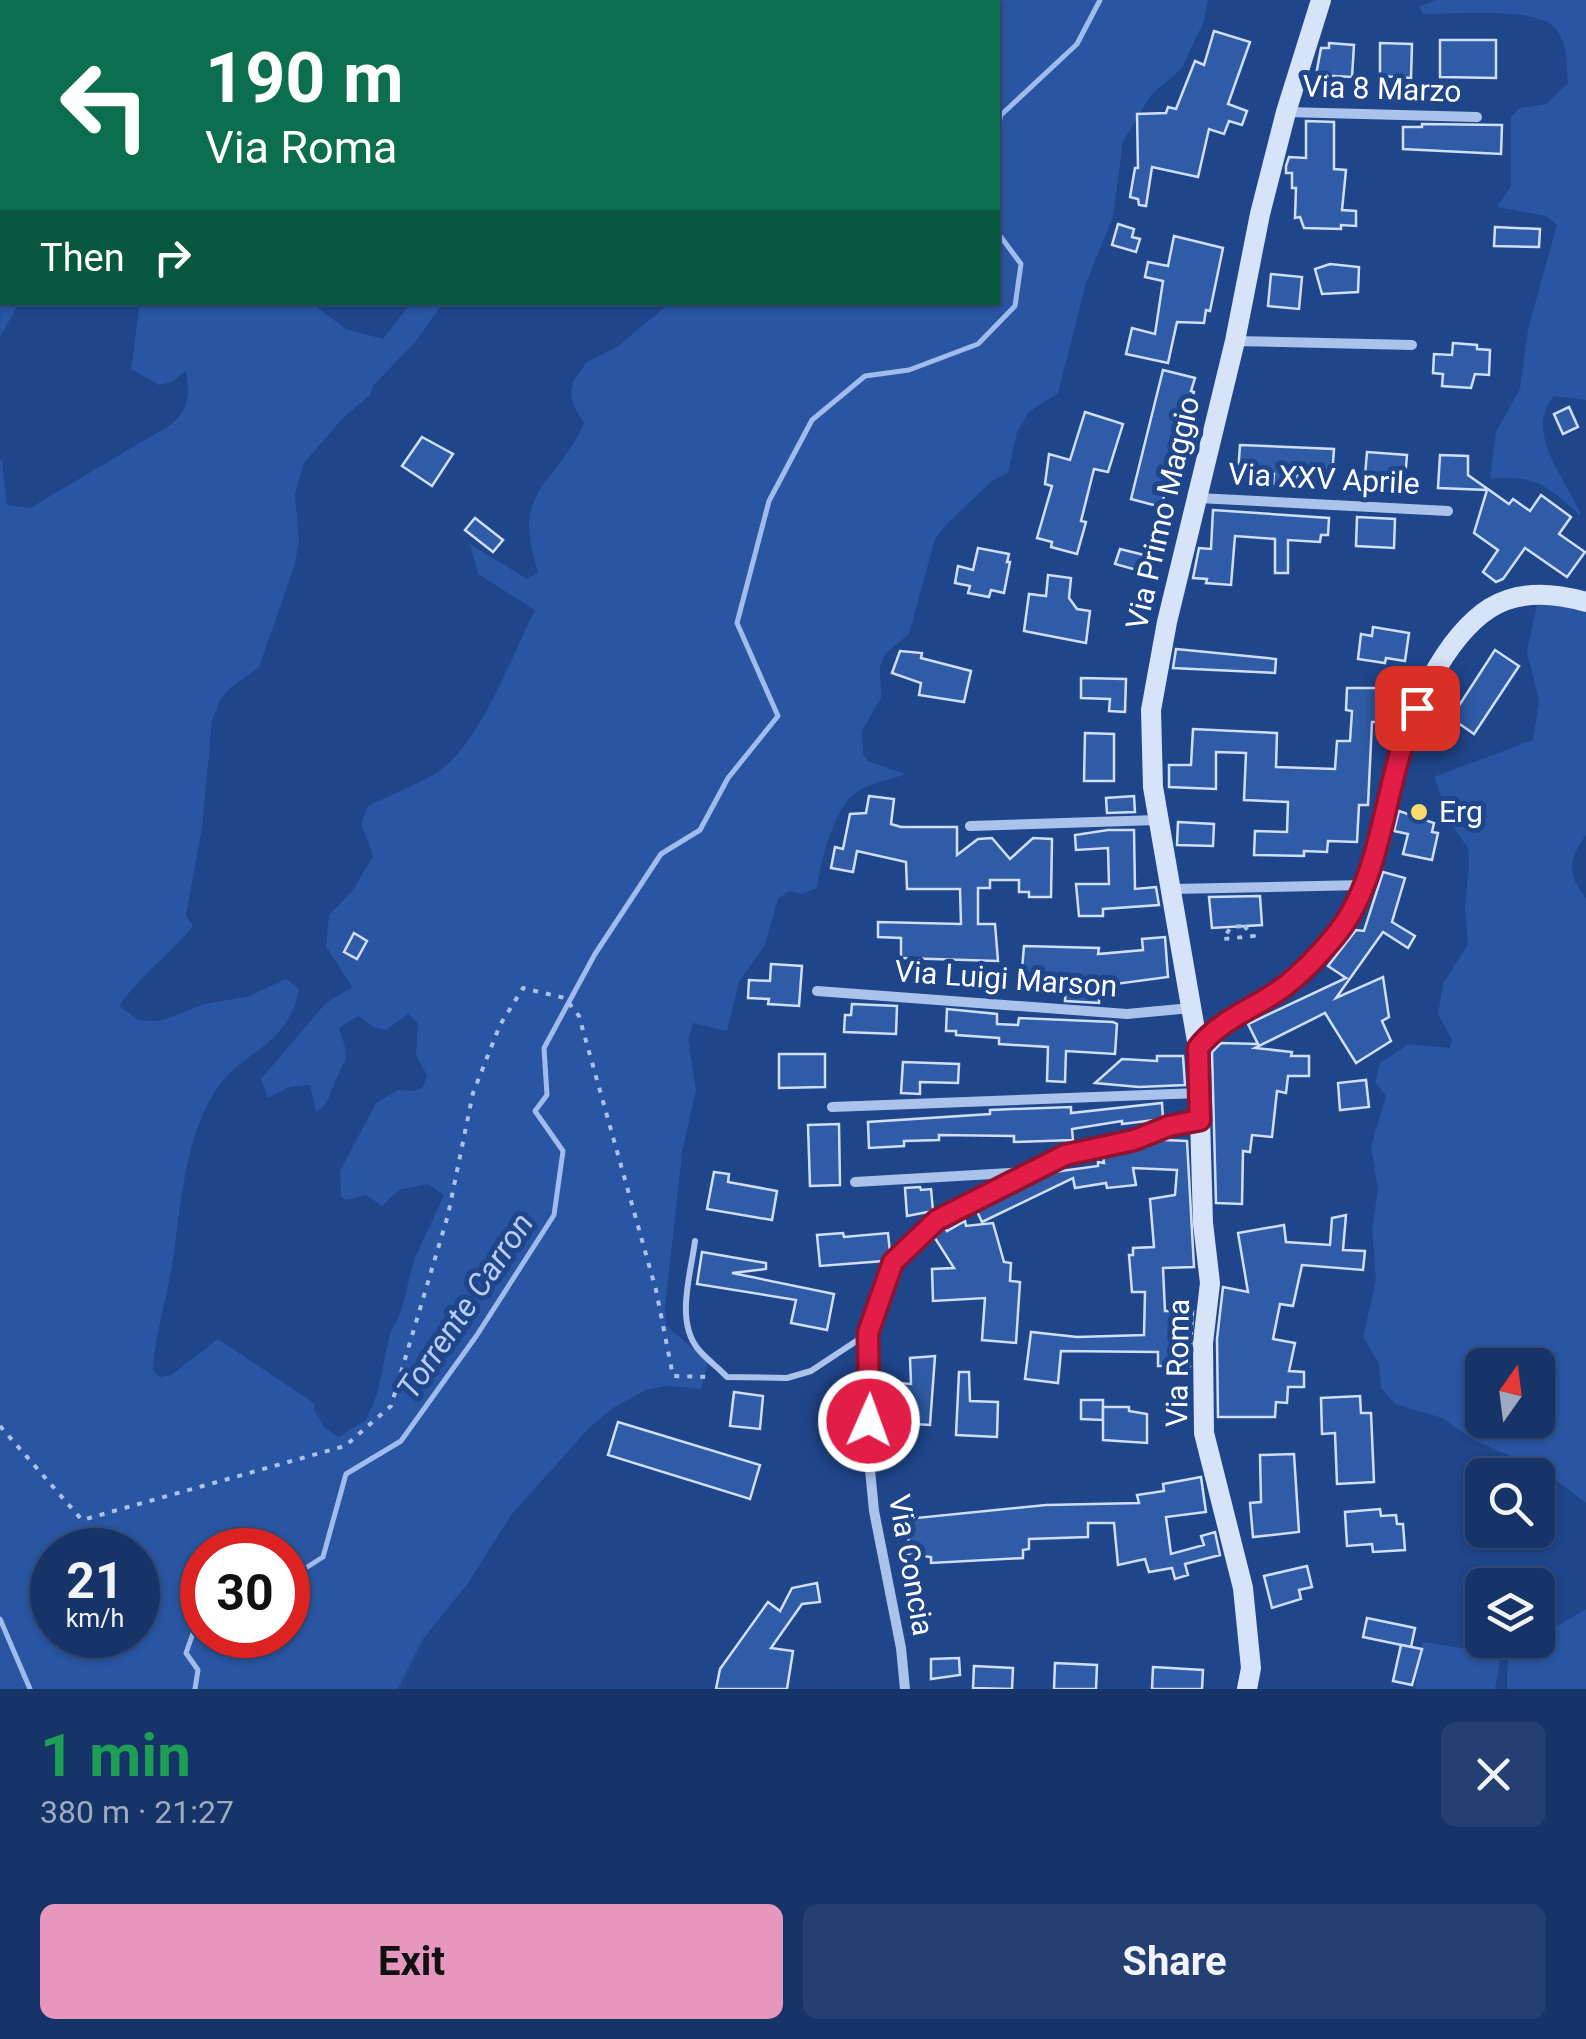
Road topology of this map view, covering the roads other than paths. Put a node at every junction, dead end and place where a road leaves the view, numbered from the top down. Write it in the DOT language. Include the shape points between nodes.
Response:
graph roads {
  1 [pos="1321,0"];
  2 [pos="1286,112"];
  3 [pos="1477,117"];
  4 [pos="1235,341"];
  5 [pos="1412,345"];
  6 [pos="1198,498"];
  7 [pos="1448,511"];
  8 [pos="1586,602"];
  9 [pos="1159,820"];
  10 [pos="970,826"];
  11 [pos="1365,885"];
  12 [pos="1172,889"];
  13 [pos="817,991"];
  14 [pos="1190,999"];
  15 [pos="1226,1022"];
  16 [pos="1198,1048"];
  17 [pos="1200,1093"];
  18 [pos="832,1108"];
  19 [pos="1200,1120"];
  20 [pos="1032,1172"];
  21 [pos="855,1182"];
  22 [pos="695,1240"];
  23 [pos="868,1333"];
  24 [pos="905,1689"];
  25 [pos="1247,1689"];
  1 -- 2 [label="main road, Via Primo Maggio"];
  2 -- 3 [label="street, Via 8 Marzo"];
  2 -- 4 [label="main road, Via Primo Maggio"];
  4 -- 5 [label="street"];
  4 -- 6 [label="main road, Via Primo Maggio"];
  6 -- 7 [label="street, Via XXV Aprile"];
  6 -- 9 [label="main road, Via Primo Maggio" via="1151,710"];
  8 -- 11 [label="main road" via="1526,595 1492,607 1452,648 1412,720"];
  9 -- 10 [label="street"];
  9 -- 12 [label="main road, Via Primo Maggio"];
  11 -- 12 [label="street"];
  11 -- 15 [label="main road" via="1334,937 1295,977"];
  12 -- 14 [label="main road, Via Primo Maggio"];
  13 -- 14 [label="street, Via Luigi Marson" via="1127,1014"];
  14 -- 15 [label="main road"];
  14 -- 16 [label="main road, Via Primo Maggio"];
  15 -- 16 [label="main road"];
  16 -- 17 [label="main road, Via Roma"];
  17 -- 18 [label="street"];
  17 -- 19 [label="main road, Via Roma"];
  19 -- 20 [label="street, Via Concia" via="1065,1155"];
  19 -- 25 [label="main road, Via Roma" via="1210,1283 1204,1433 1243,1588 1252,1668"];
  20 -- 21 [label="street, Via Concia"];
  20 -- 23 [label="street, Via Concia" via="937,1220 893,1262"];
  22 -- 23 [label="lane" via="688,1329 696,1347 727,1377 786,1378 811,1371"];
  23 -- 24 [label="street, Via Concia" via="874,1511"];
}
